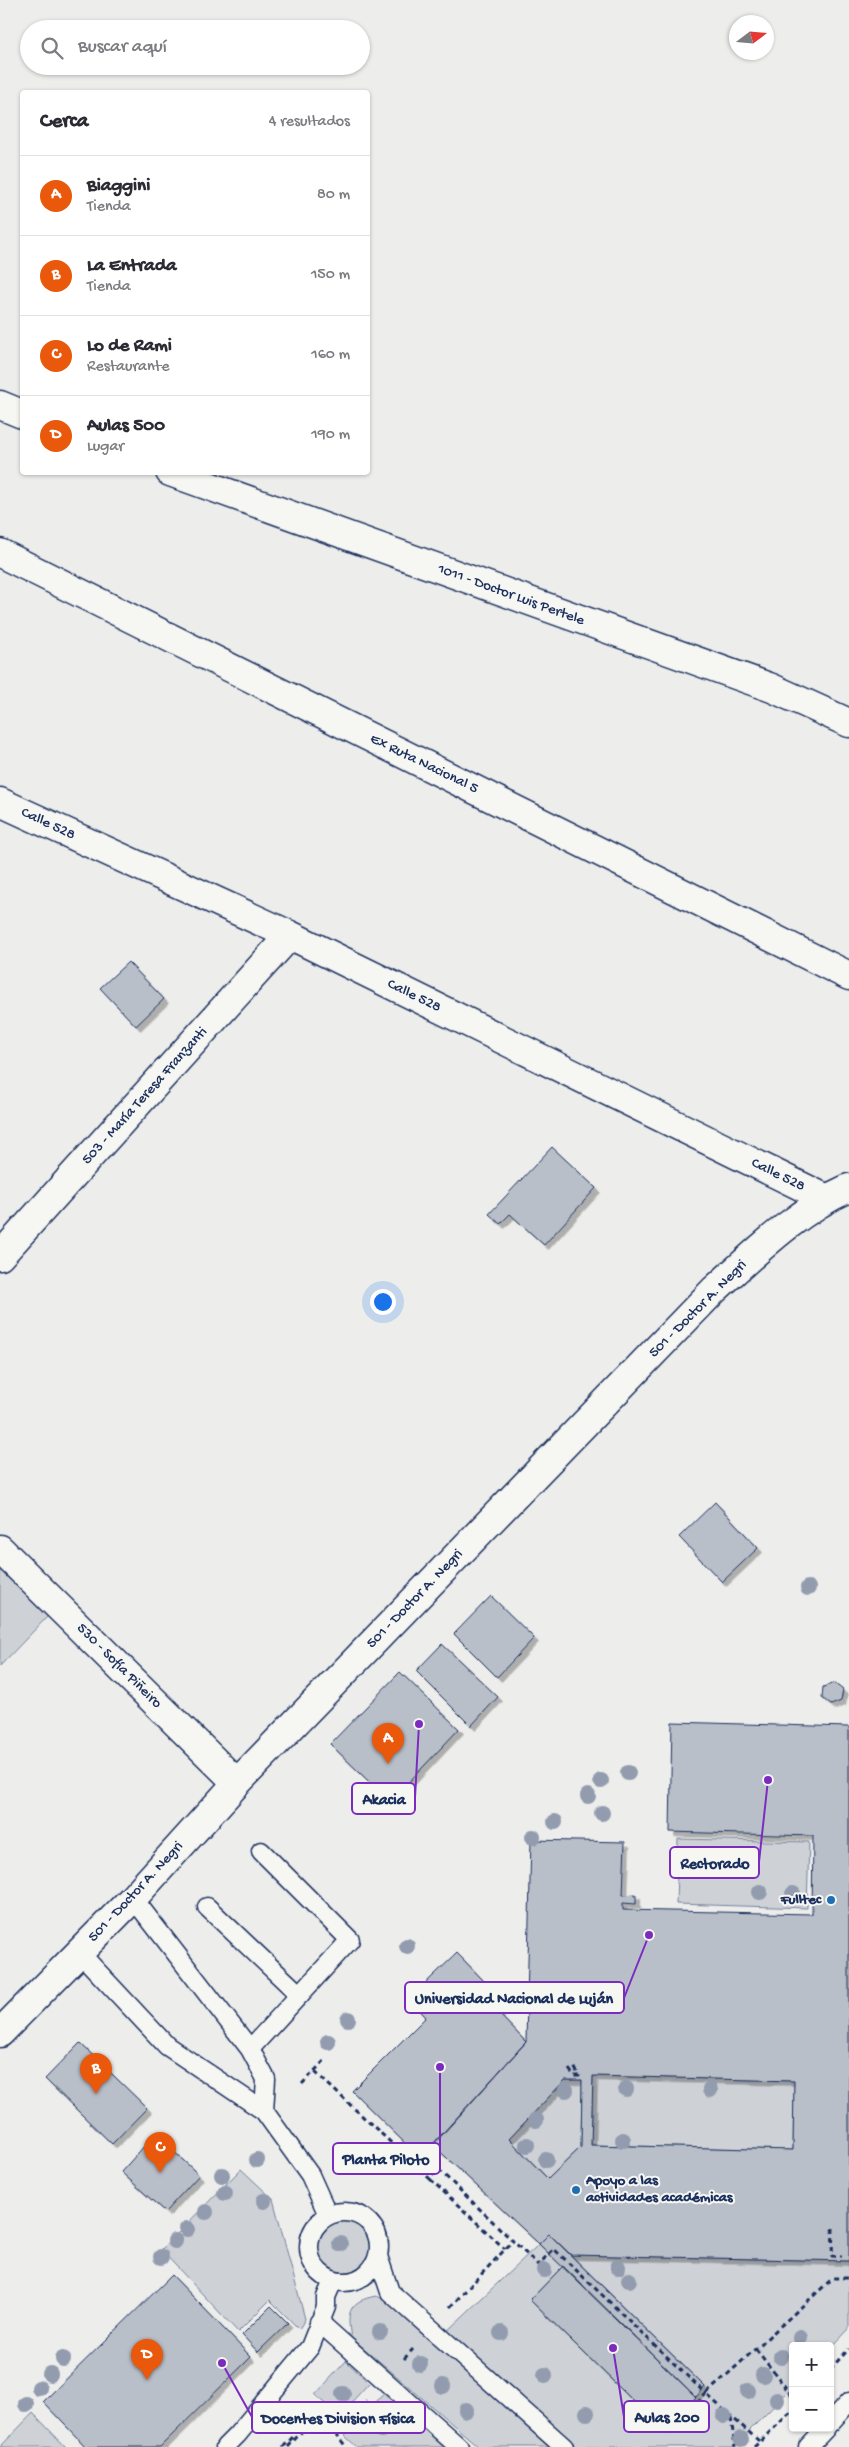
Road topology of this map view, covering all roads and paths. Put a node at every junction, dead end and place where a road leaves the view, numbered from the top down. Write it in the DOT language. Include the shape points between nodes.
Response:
graph roads {
  1 [pos="0,405"];
  2 [pos="20,413"];
  3 [pos="178,475"];
  4 [pos="0,553"];
  5 [pos="849,724"];
  6 [pos="0,802"];
  7 [pos="290,935"];
  8 [pos="849,976"];
  9 [pos="837,1193"];
  10 [pos="0,1256"];
  11 [pos="0,1549"];
  12 [pos="237,1783"];
  13 [pos="261,1851"];
  14 [pos="133,1898"];
  15 [pos="207,1907"];
  16 [pos="79,1952"];
  17 [pos="300,1995"];
  18 [pos="0,2033"];
  19 [pos="250,2049"];
  20 [pos="324,2061"];
  21 [pos="574,2066"];
  22 [pos="569,2069"];
  23 [pos="315,2072"];
  24 [pos="302,2084"];
  25 [pos="264,2110"];
  26 [pos="430,2179"];
  27 [pos="328,2215"];
  28 [pos="833,2228"];
  29 [pos="512,2242"];
  30 [pos="378,2256"];
  31 [pos="843,2256"];
  32 [pos="849,2278"];
  33 [pos="333,2281"];
  34 [pos="319,2322"];
  35 [pos="756,2349"];
  36 [pos="849,2349"];
  37 [pos="834,2365"];
  38 [pos="789,2392"];
  39 [pos="706,2394"];
  40 [pos="849,2402"];
  41 [pos="789,2414"];
  42 [pos="731,2418"];
  43 [pos="834,2419"];
  44 [pos="669,2431"];
  45 [pos="822,2432"];
  46 [pos="336,2434"];
  47 [pos="296,2438"];
  48 [pos="759,2441"];
  49 [pos="225,2447"];
  50 [pos="283,2447"];
  51 [pos="346,2447"];
  52 [pos="459,2447"];
  53 [pos="564,2447"];
  54 [pos="735,2447"];
  55 [pos="754,2447"];
  56 [pos="808,2447"];
  1 -- 2 [label="street"];
  3 -- 5 [label="street, 1011 - Doctor Luis Pertele" via="772,688"];
  4 -- 8 [label="street, Ex Ruta Nacional 5"];
  6 -- 7 [label="street, Calle 528"];
  7 -- 9 [label="street, Calle 528"];
  7 -- 10 [label="street, 503 - María Teresa Franzanti"];
  9 -- 12 [label="street, 501 - Doctor A. Negri" via="768,1240 714,1290"];
  11 -- 12 [label="street, 530 - Sofía Piñeiro"];
  12 -- 14 [label="street, 501 - Doctor A. Negri"];
  13 -- 17 [label="lane" via="350,1940"];
  14 -- 16 [label="street, 501 - Doctor A. Negri"];
  14 -- 19 [label="lane"];
  15 -- 17 [label="lane"];
  16 -- 18 [label="street, 501 - Doctor A. Negri"];
  16 -- 25 [label="lane" via="167,2046"];
  17 -- 19 [label="lane"];
  19 -- 25 [label="lane" via="266,2079"];
  20 -- 23 [label="path"];
  21 -- 22 [label="path" via="579,2076 574,2076"];
  23 -- 24 [label="path"];
  23 -- 26 [label="path"];
  25 -- 27 [label="lane" via="310,2174"];
  26 -- 29 [label="path" via="505,2249"];
  26 -- 29 [label="path" via="438,2169"];
  27 -- 30 [label="lane" via="351,2212 371,2223 379,2244"];
  27 -- 33 [label="lane" via="311,2231 308,2244 314,2267"];
  28 -- 31 [label="path" via="833,2255"];
  29 -- 39 [label="path" via="538,2265 554,2249"];
  30 -- 33 [label="lane" via="374,2266 356,2281"];
  30 -- 53 [label="lane" via="390,2292"];
  32 -- 35 [label="path" via="833,2278"];
  33 -- 34 [label="lane"];
  34 -- 49 [label="lane" via="310,2348"];
  34 -- 52 [label="lane"];
  35 -- 38 [label="path"];
  35 -- 39 [label="path"];
  36 -- 37 [label="path"];
  39 -- 42 [label="path"];
  39 -- 44 [label="path"];
  40 -- 43 [label="lane"];
  41 -- 48 [label="path"];
  42 -- 48 [label="path"];
  42 -- 54 [label="path"];
  45 -- 56 [label="lane"];
  46 -- 51 [label="path"];
  47 -- 50 [label="path" via="294,2436"];
  48 -- 55 [label="path"];
}
